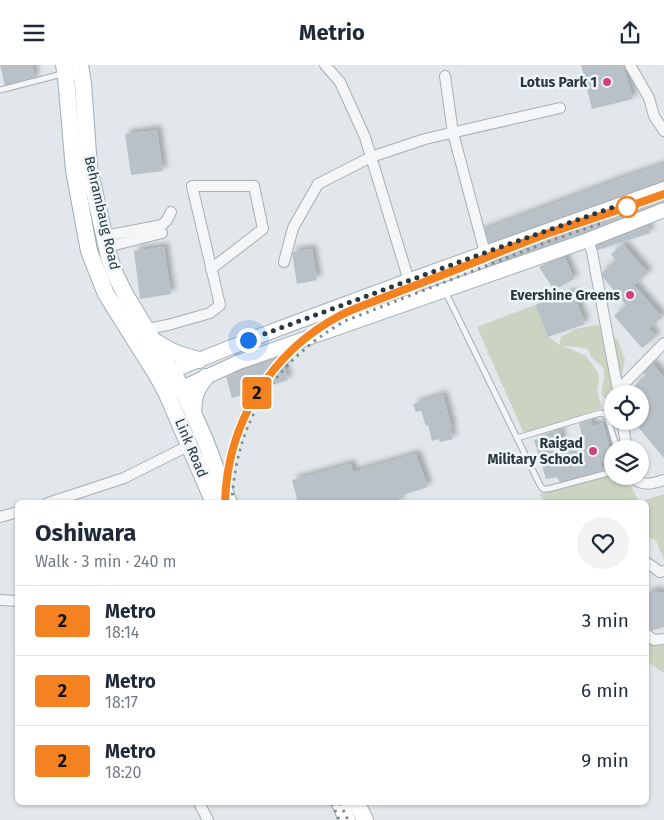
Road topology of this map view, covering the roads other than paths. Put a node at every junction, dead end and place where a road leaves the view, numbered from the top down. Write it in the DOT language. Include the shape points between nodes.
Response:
graph roads {
  1 [pos="80,65"];
  2 [pos="326,65"];
  3 [pos="630,65"];
  4 [pos="64,69"];
  5 [pos="445,76"];
  6 [pos="0,90"];
  7 [pos="560,108"];
  8 [pos="664,131"];
  9 [pos="453,133"];
  10 [pos="371,157"];
  11 [pos="664,189"];
  12 [pos="171,212"];
  13 [pos="663,213"];
  14 [pos="162,233"];
  15 [pos="588,240"];
  16 [pos="106,242"];
  17 [pos="485,253"];
  18 [pos="284,262"];
  19 [pos="212,269"];
  20 [pos="409,281"];
  21 [pos="445,291"];
  22 [pos="414,301"];
  23 [pos="150,334"];
  24 [pos="664,343"];
  25 [pos="199,360"];
  26 [pos="165,374"];
  27 [pos="206,377"];
  28 [pos="617,385"];
  29 [pos="625,385"];
  30 [pos="182,399"];
  31 [pos="517,438"];
  32 [pos="614,440"];
  33 [pos="190,445"];
  34 [pos="604,474"];
  35 [pos="664,480"];
  36 [pos="649,484"];
  37 [pos="58,500"];
  38 [pos="213,500"];
  39 [pos="228,500"];
  40 [pos="15,513"];
  41 [pos="0,517"];
  42 [pos="649,564"];
  43 [pos="664,571"];
  44 [pos="0,600"];
  45 [pos="15,601"];
  46 [pos="649,636"];
  47 [pos="664,639"];
  48 [pos="200,805"];
  49 [pos="341,805"];
  50 [pos="358,805"];
  51 [pos="208,820"];
  52 [pos="347,820"];
  53 [pos="365,820"];
  1 -- 16 [label="main road, Behrambaug Road" via="89,168"];
  2 -- 10 [label="street" via="340,82"];
  3 -- 8 [label="street"];
  4 -- 6 [label="lane"];
  4 -- 26 [label="main road, Behrambaug Road" via="74,170 89,251 106,294"];
  5 -- 9 [label="street"];
  7 -- 9 [label="street"];
  9 -- 10 [label="street"];
  9 -- 17 [label="street"];
  10 -- 18 [label="street" via="318,184 293,228"];
  10 -- 20 [label="street"];
  11 -- 17 [label="main road"];
  12 -- 16 [label="street" via="162,225"];
  13 -- 15 [label="main road"];
  14 -- 16 [label="street"];
  15 -- 21 [label="main road"];
  15 -- 28 [label="street"];
  16 -- 23 [label="main road, Behrambaug Road" via="116,276"];
  17 -- 20 [label="main road"];
  19 -- 19 [label="street" via="192,186 254,186 263,229"];
  19 -- 23 [label="street" via="220,305 210,313 168,325"];
  20 -- 22 [label="street"];
  20 -- 25 [label="main road"];
  21 -- 22 [label="main road"];
  21 -- 31 [label="lane"];
  22 -- 27 [label="main road" via="239,362"];
  23 -- 25 [label="main road" via="168,350"];
  23 -- 26 [label="main road, Behrambaug Road"];
  24 -- 29 [label="street"];
  25 -- 26 [label="main road"];
  26 -- 30 [label="main road"];
  27 -- 30 [label="main road"];
  27 -- 30 [label="main road" via="198,386 194,400"];
  30 -- 33 [label="main road, Link Road"];
  30 -- 39 [label="main road, Link Road" via="205,440"];
  31 -- 32 [label="lane" via="600,413 608,419"];
  31 -- 34 [label="lane" via="543,489"];
  33 -- 37 [label="street" via="124,479"];
  33 -- 38 [label="main road, Link Road"];
  35 -- 36 [label="street"];
  40 -- 41 [label="street"];
  42 -- 43 [label="street" via="660,572"];
  44 -- 45 [label="street"];
  46 -- 47 [label="street" via="654,640"];
  48 -- 51 [label="street"];
  49 -- 52 [label="main road"];
  50 -- 53 [label="main road"];
}
